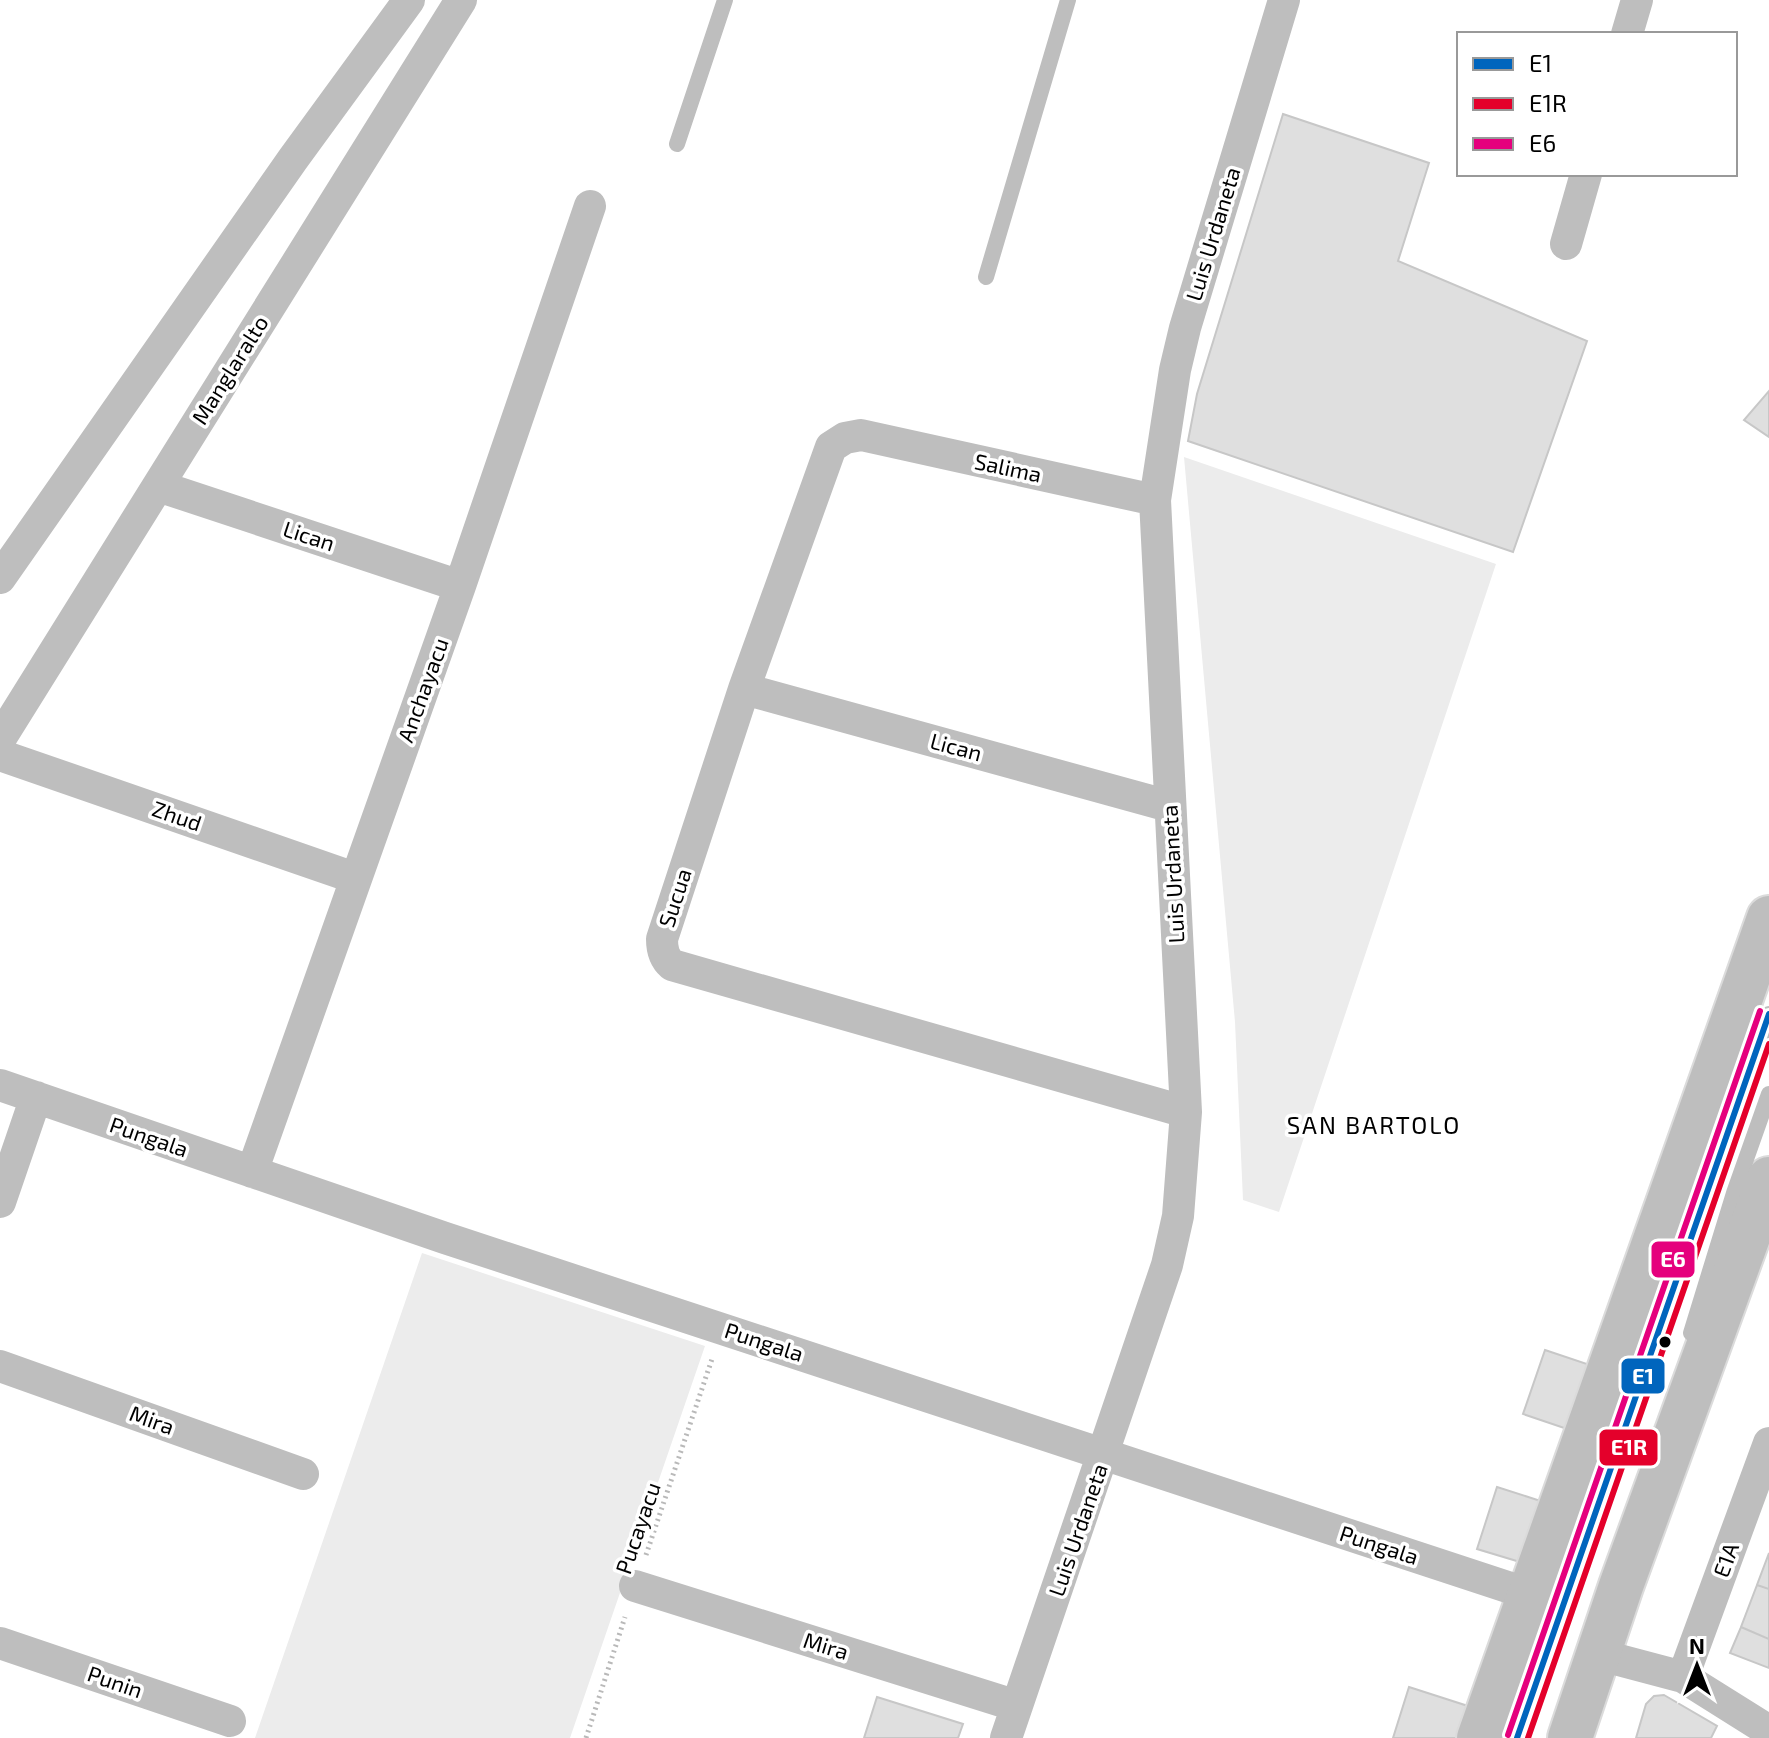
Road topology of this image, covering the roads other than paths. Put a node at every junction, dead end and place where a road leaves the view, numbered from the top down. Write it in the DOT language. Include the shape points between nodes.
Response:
graph roads {
  1 [pos="409,0"];
  2 [pos="461,0"];
  3 [pos="725,0"];
  4 [pos="1068,0"];
  5 [pos="1284,0"];
  6 [pos="1637,0"];
  7 [pos="1628,32"];
  8 [pos="677,144"];
  9 [pos="1585,176"];
  10 [pos="590,206"];
  11 [pos="1566,244"];
  12 [pos="986,277"];
  13 [pos="861,435"];
  14 [pos="158,486"];
  15 [pos="1155,500"];
  16 [pos="0,578"];
  17 [pos="460,586"];
  18 [pos="744,689"];
  19 [pos="0,739"];
  20 [pos="0,755"];
  21 [pos="1169,806"];
  22 [pos="355,878"];
  23 [pos="1769,918"];
  24 [pos="1769,1014"];
  25 [pos="0,1085"];
  26 [pos="1769,1094"];
  27 [pos="36,1097"];
  28 [pos="1186,1112"];
  29 [pos="252,1172"];
  30 [pos="1769,1179"];
  31 [pos="0,1202"];
  32 [pos="1686,1349"];
  33 [pos="0,1366"];
  34 [pos="1769,1443"];
  35 [pos="1104,1455"];
  36 [pos="303,1474"];
  37 [pos="635,1586"];
  38 [pos="1529,1594"];
  39 [pos="0,1643"];
  40 [pos="1600,1655"];
  41 [pos="1683,1677"];
  42 [pos="1017,1706"];
  43 [pos="230,1721"];
  44 [pos="1769,1731"];
  45 [pos="1006,1738"];
  46 [pos="1479,1738"];
  47 [pos="1517,1738"];
  48 [pos="1570,1738"];
  1 -- 16 [label="street"];
  2 -- 14 [label="street, Manglaralto"];
  3 -- 8 [label="lane"];
  4 -- 12 [label="lane"];
  5 -- 15 [label="street, Luis Urdaneta" via="1185,328"];
  6 -- 7 [label="street"];
  9 -- 11 [label="street"];
  10 -- 17 [label="street, Anchayacu"];
  13 -- 15 [label="street, Salima"];
  13 -- 18 [label="street, Sucua" via="831,447"];
  14 -- 17 [label="street, Lican"];
  14 -- 19 [label="street, Manglaralto"];
  15 -- 21 [label="street, Luis Urdaneta"];
  17 -- 22 [label="street, Anchayacu"];
  18 -- 21 [label="street, Lican"];
  18 -- 28 [label="street, Sucua" via="662,939 672,965"];
  20 -- 22 [label="street, Zhud"];
  21 -- 28 [label="street, Luis Urdaneta"];
  22 -- 29 [label="street, Anchayacu"];
  23 -- 38 [label="main road"];
  24 -- 47 [label="lane"];
  25 -- 27 [label="street, Pungala"];
  26 -- 32 [label="lane"];
  27 -- 29 [label="street, Pungala"];
  27 -- 31 [label="street"];
  28 -- 35 [label="street, Luis Urdaneta" via="1178,1216 1167,1265"];
  29 -- 35 [label="street, Pungala"];
  30 -- 40 [label="main road"];
  33 -- 36 [label="street, Mira"];
  34 -- 41 [label="street, E1A"];
  35 -- 38 [label="street, Pungala"];
  35 -- 42 [label="street, Luis Urdaneta"];
  37 -- 42 [label="street, Mira"];
  38 -- 46 [label="main road"];
  39 -- 43 [label="street, Punin"];
  40 -- 41 [label="street"];
  40 -- 48 [label="main road"];
  41 -- 44 [label="street"];
  42 -- 45 [label="street, Luis Urdaneta"];
}
